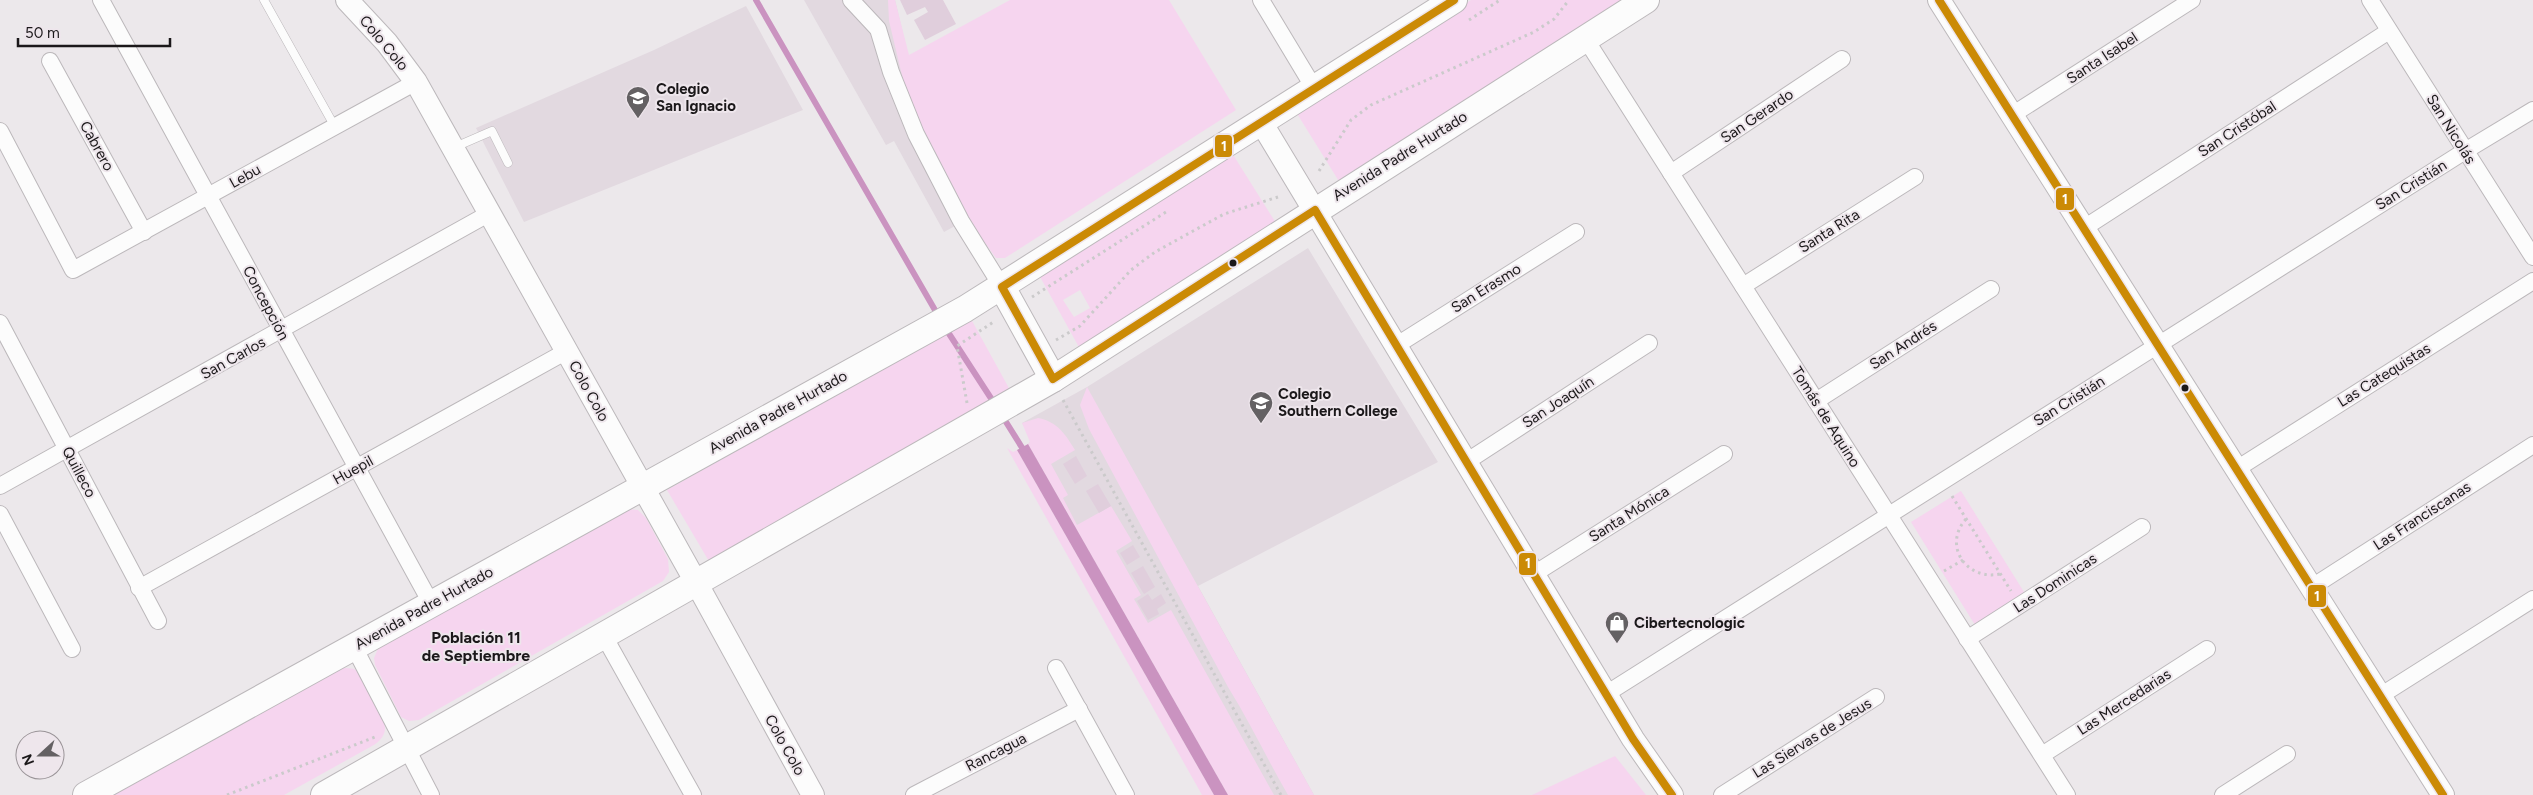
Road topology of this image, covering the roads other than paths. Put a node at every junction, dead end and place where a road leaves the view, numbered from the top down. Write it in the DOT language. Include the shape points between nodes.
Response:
graph roads {
  1 [pos="101,0"];
  2 [pos="264,0"];
  3 [pos="851,0"];
  4 [pos="1260,0"];
  5 [pos="1646,0"];
  6 [pos="1940,0"];
  7 [pos="2192,0"];
  8 [pos="2370,0"];
  9 [pos="353,2"];
  10 [pos="1439,4"];
  11 [pos="2390,31"];
  12 [pos="1585,38"];
  13 [pos="1842,59"];
  14 [pos="50,61"];
  15 [pos="416,82"];
  16 [pos="1314,88"];
  17 [pos="2533,110"];
  18 [pos="2012,115"];
  19 [pos="1261,122"];
  20 [pos="334,127"];
  21 [pos="0,131"];
  22 [pos="453,148"];
  23 [pos="2465,150"];
  24 [pos="6,158"];
  25 [pos="508,163"];
  26 [pos="1671,173"];
  27 [pos="1915,177"];
  28 [pos="208,196"];
  29 [pos="1315,210"];
  30 [pos="490,213"];
  31 [pos="2084,228"];
  32 [pos="144,232"];
  33 [pos="1576,232"];
  34 [pos="2533,257"];
  35 [pos="2533,280"];
  36 [pos="1742,286"];
  37 [pos="1991,289"];
  38 [pos="1008,297"];
  39 [pos="0,323"];
  40 [pos="281,331"];
  41 [pos="1649,342"];
  42 [pos="1397,345"];
  43 [pos="2158,345"];
  44 [pos="566,351"];
  45 [pos="1053,379"];
  46 [pos="1816,401"];
  47 [pos="2533,445"];
  48 [pos="67,450"];
  49 [pos="1724,454"];
  50 [pos="1466,462"];
  51 [pos="355,469"];
  52 [pos="2235,470"];
  53 [pos="0,486"];
  54 [pos="642,487"];
  55 [pos="0,514"];
  56 [pos="1888,515"];
  57 [pos="2142,527"];
  58 [pos="1534,574"];
  59 [pos="697,584"];
  60 [pos="139,588"];
  61 [pos="2312,588"];
  62 [pos="2533,599"];
  63 [pos="432,605"];
  64 [pos="158,621"];
  65 [pos="604,636"];
  66 [pos="1967,639"];
  67 [pos="354,646"];
  68 [pos="72,649"];
  69 [pos="2207,649"];
  70 [pos="1056,668"];
  71 [pos="1606,694"];
  72 [pos="2380,696"];
  73 [pos="1876,697"];
  74 [pos="1079,709"];
  75 [pos="401,740"];
  76 [pos="2288,754"];
  77 [pos="2042,756"];
  78 [pos="86,795"];
  79 [pos="324,795"];
  80 [pos="431,795"];
  81 [pos="693,795"];
  82 [pos="812,795"];
  83 [pos="914,795"];
  84 [pos="1126,795"];
  85 [pos="1672,795"];
  86 [pos="1722,795"];
  87 [pos="2067,795"];
  88 [pos="2223,795"];
  89 [pos="2443,795"];
  1 -- 28 [label="street, Concepción"];
  2 -- 20 [label="lane"];
  3 -- 38 [label="street" via="878,29 916,134 961,222"];
  4 -- 16 [label="street"];
  5 -- 12 [label="main road, Avenida Padre Hurtado"];
  6 -- 18 [label="street"];
  7 -- 18 [label="street, Santa Isabel"];
  8 -- 11 [label="street, San Nicolás"];
  9 -- 15 [label="street, Colo Colo"];
  10 -- 16 [label="main road, Avenida Padre Hurtado"];
  11 -- 23 [label="street, San Nicolás"];
  11 -- 31 [label="street, San Cristóbal"];
  12 -- 26 [label="street, Tomás de Aquino"];
  12 -- 29 [label="main road, Avenida Padre Hurtado"];
  13 -- 26 [label="street, San Gerardo"];
  14 -- 32 [label="street, Cabrero"];
  15 -- 20 [label="street, Lebu"];
  15 -- 22 [label="street, Colo Colo"];
  16 -- 19 [label="main road, Avenida Padre Hurtado"];
  17 -- 23 [label="street, San Cristián"];
  18 -- 31 [label="street"];
  19 -- 29 [label="street"];
  19 -- 38 [label="main road, Avenida Padre Hurtado"];
  20 -- 28 [label="street, Lebu"];
  21 -- 24 [label="street"];
  22 -- 25 [label="lane" via="492,131"];
  22 -- 30 [label="street, Colo Colo"];
  23 -- 34 [label="street, San Nicolás"];
  23 -- 43 [label="street, San Cristián"];
  24 -- 32 [label="street, Lebu" via="73,270"];
  26 -- 36 [label="street, Tomás de Aquino"];
  27 -- 36 [label="street, Santa Rita"];
  28 -- 32 [label="street, Lebu"];
  28 -- 40 [label="street, Concepción"];
  29 -- 42 [label="street"];
  29 -- 45 [label="main road, Avenida Padre Hurtado"];
  30 -- 40 [label="street, San Carlos"];
  30 -- 44 [label="street, Colo Colo"];
  31 -- 43 [label="street"];
  33 -- 42 [label="street, San Erasmo"];
  35 -- 52 [label="street, Las Catequistas"];
  36 -- 46 [label="street, Tomás de Aquino"];
  37 -- 46 [label="street, San Andrés"];
  38 -- 45 [label="main road"];
  38 -- 54 [label="main road, Avenida Padre Hurtado" via="945,320"];
  39 -- 48 [label="street, Quilleco"];
  40 -- 48 [label="street, San Carlos"];
  40 -- 51 [label="street, Concepción"];
  41 -- 50 [label="street, San Joaquín"];
  42 -- 50 [label="street"];
  43 -- 52 [label="street"];
  43 -- 56 [label="street, San Cristián"];
  44 -- 51 [label="street, Huepil"];
  44 -- 54 [label="street, Colo Colo"];
  45 -- 59 [label="main road, Avenida Padre Hurtado"];
  46 -- 56 [label="street, Tomás de Aquino"];
  47 -- 61 [label="street, Las Franciscanas"];
  48 -- 53 [label="street, San Carlos"];
  48 -- 60 [label="street, Quilleco"];
  49 -- 58 [label="street, Santa Mónica"];
  50 -- 58 [label="street"];
  51 -- 60 [label="street, Huepil"];
  51 -- 63 [label="street, Concepción"];
  52 -- 61 [label="street"];
  54 -- 59 [label="street, Colo Colo"];
  54 -- 63 [label="main road, Avenida Padre Hurtado"];
  55 -- 68 [label="street"];
  56 -- 66 [label="street, Tomás de Aquino"];
  56 -- 71 [label="street, San Cristián"];
  57 -- 66 [label="street, Las Dominicas"];
  58 -- 71 [label="street"];
  59 -- 65 [label="main road, Avenida Padre Hurtado"];
  59 -- 82 [label="street, Colo Colo"];
  60 -- 64 [label="street, Quilleco"];
  61 -- 72 [label="street"];
  62 -- 72 [label="street"];
  63 -- 67 [label="main road, Avenida Padre Hurtado"];
  65 -- 75 [label="main road, Avenida Padre Hurtado"];
  65 -- 81 [label="street"];
  66 -- 77 [label="street, Tomás de Aquino"];
  67 -- 75 [label="street"];
  67 -- 78 [label="main road, Avenida Padre Hurtado"];
  69 -- 77 [label="street, Las Mercedarias"];
  70 -- 74 [label="street"];
  71 -- 85 [label="street"];
  72 -- 89 [label="street"];
  73 -- 86 [label="street, Las Siervas de Jesus"];
  74 -- 83 [label="street, Rancagua"];
  74 -- 84 [label="street"];
  75 -- 79 [label="main road, Avenida Padre Hurtado"];
  75 -- 80 [label="street"];
  76 -- 88 [label="street"];
  77 -- 87 [label="street, Tomás de Aquino"];
}
